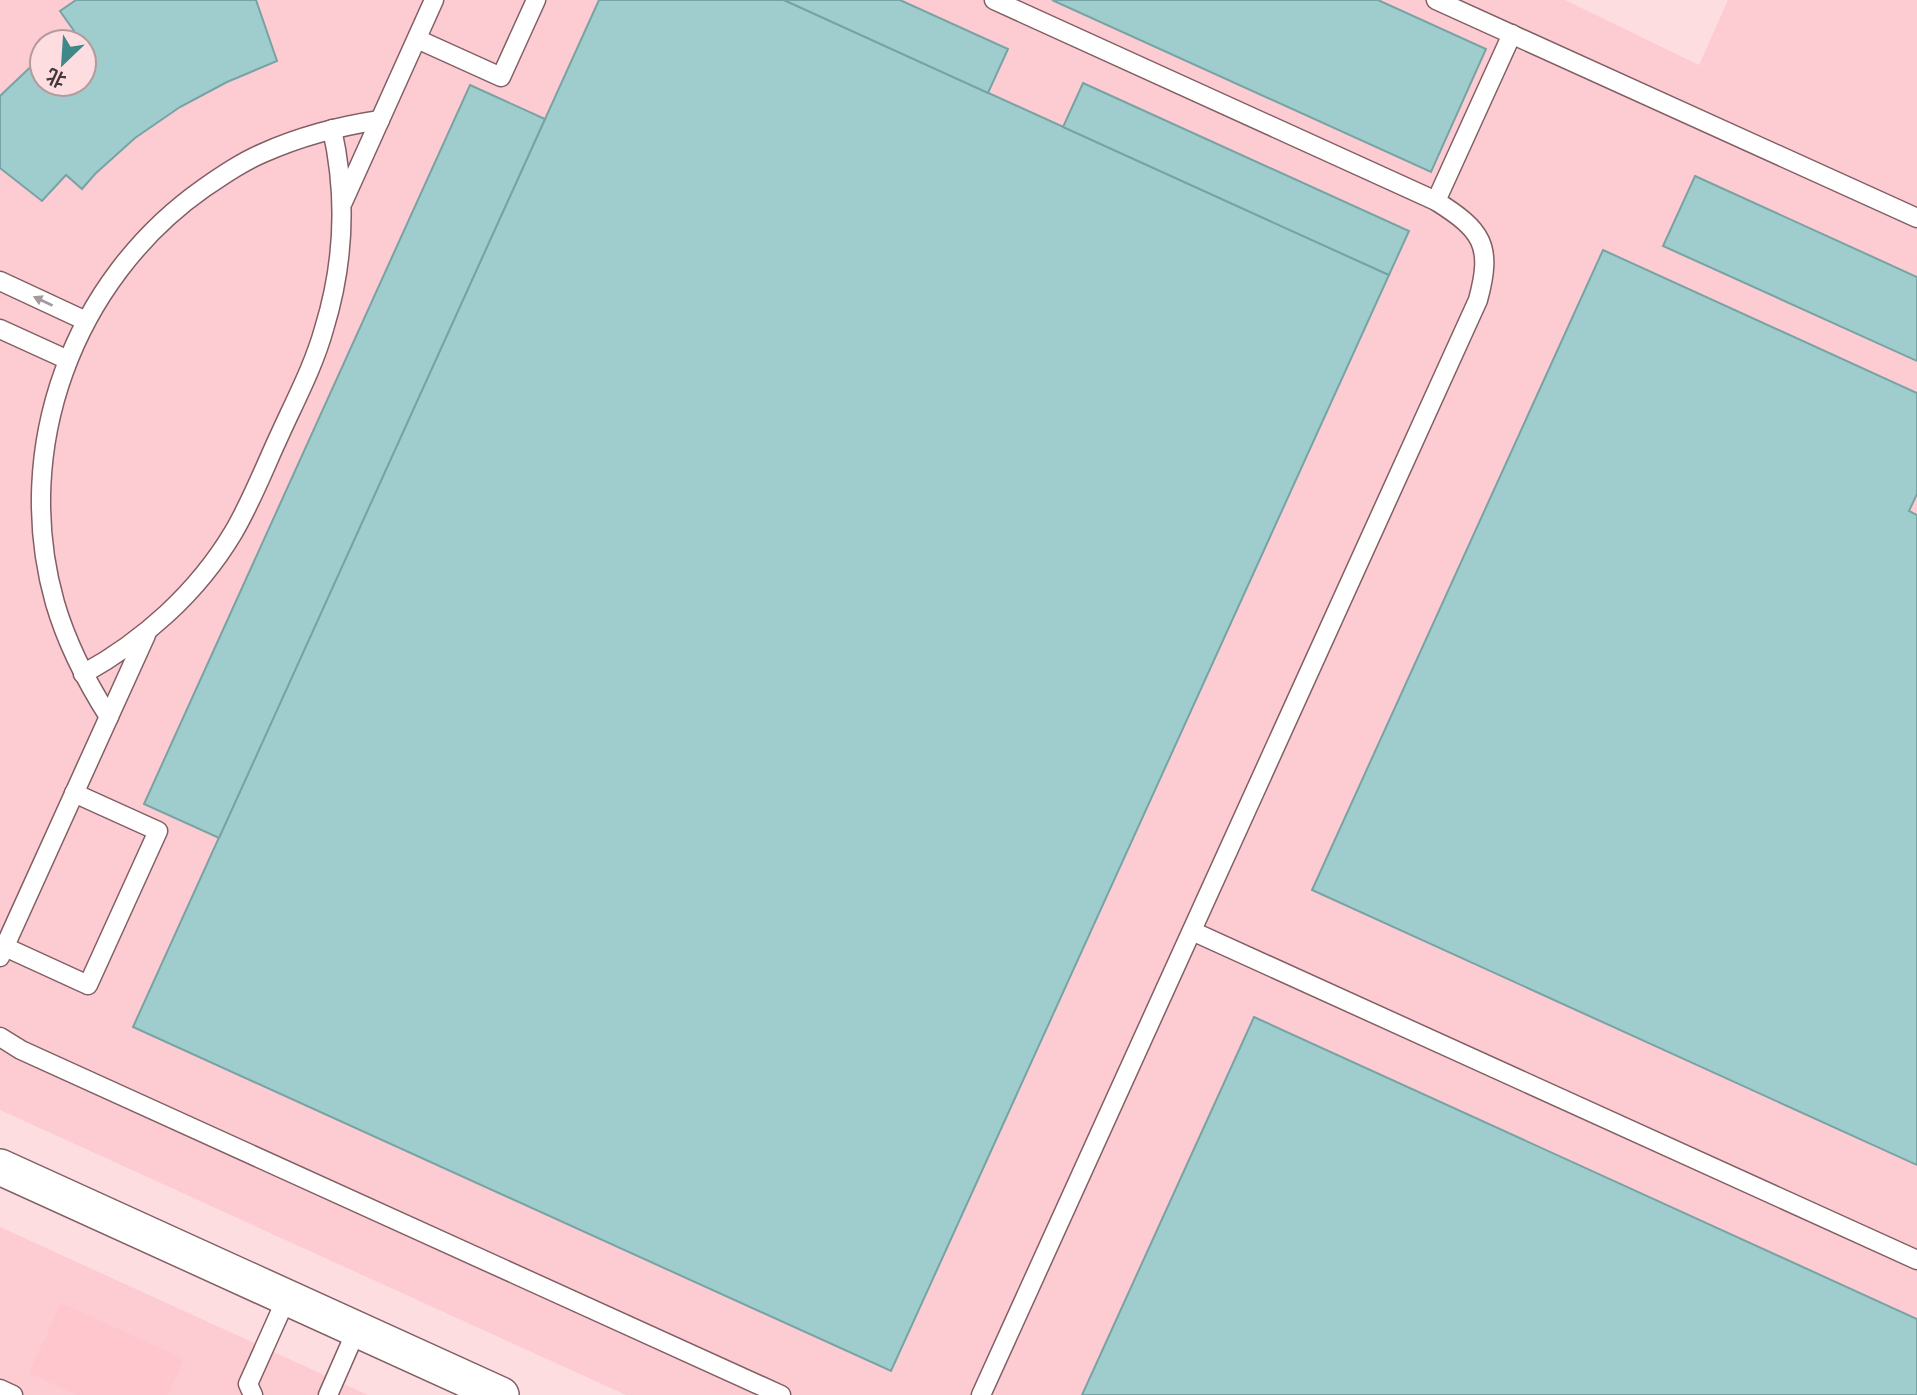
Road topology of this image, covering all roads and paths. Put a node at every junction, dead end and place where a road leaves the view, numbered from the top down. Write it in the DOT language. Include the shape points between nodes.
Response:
graph roads {
  1 [pos="435,0"];
  2 [pos="536,0"];
  3 [pos="994,0"];
  4 [pos="1436,0"];
  5 [pos="1511,34"];
  6 [pos="417,39"];
  7 [pos="380,120"];
  8 [pos="332,129"];
  9 [pos="1436,201"];
  10 [pos="342,205"];
  11 [pos="1917,218"];
  12 [pos="0,281"];
  13 [pos="86,321"];
  14 [pos="0,329"];
  15 [pos="68,360"];
  16 [pos="148,631"];
  17 [pos="83,674"];
  18 [pos="108,717"];
  19 [pos="74,793"];
  20 [pos="1192,931"];
  21 [pos="2,952"];
  22 [pos="0,1037"];
  23 [pos="0,1167"];
  24 [pos="1917,1261"];
  25 [pos="287,1297"];
  26 [pos="357,1329"];
  27 [pos="0,1389"];
  28 [pos="13,1395"];
  29 [pos="253,1395"];
  30 [pos="328,1395"];
  31 [pos="502,1395"];
  32 [pos="781,1395"];
  33 [pos="981,1395"];
  1 -- 6 [label="lane"];
  2 -- 6 [label="lane" via="501,77"];
  3 -- 9 [label="lane"];
  4 -- 5 [label="lane"];
  5 -- 9 [label="lane"];
  5 -- 11 [label="lane"];
  6 -- 7 [label="lane"];
  7 -- 8 [label="lane"];
  7 -- 10 [label="lane"];
  8 -- 10 [label="lane"];
  8 -- 13 [label="lane" via="261,153 186,201 122,264"];
  9 -- 20 [label="lane" via="1463,218 1483,244 1485,274 1478,300"];
  10 -- 16 [label="lane" via="335,287 324,330 264,469 233,533 208,570"];
  13 -- 12 [label="lane, one-way"];
  13 -- 15 [label="lane"];
  14 -- 15 [label="lane"];
  15 -- 17 [label="lane" via="48,425 41,514 55,602"];
  16 -- 17 [label="lane"];
  16 -- 18 [label="lane"];
  17 -- 18 [label="lane"];
  18 -- 19 [label="lane"];
  19 -- 21 [label="lane"];
  19 -- 21 [label="lane" via="158,831 88,985"];
  20 -- 24 [label="lane"];
  20 -- 33 [label="lane"];
  22 -- 32 [label="lane"];
  23 -- 25 [label="street"];
  25 -- 26 [label="street"];
  25 -- 29 [label="lane" via="248,1384"];
  26 -- 30 [label="lane"];
  26 -- 31 [label="street"];
  27 -- 28 [label="lane"];
}
